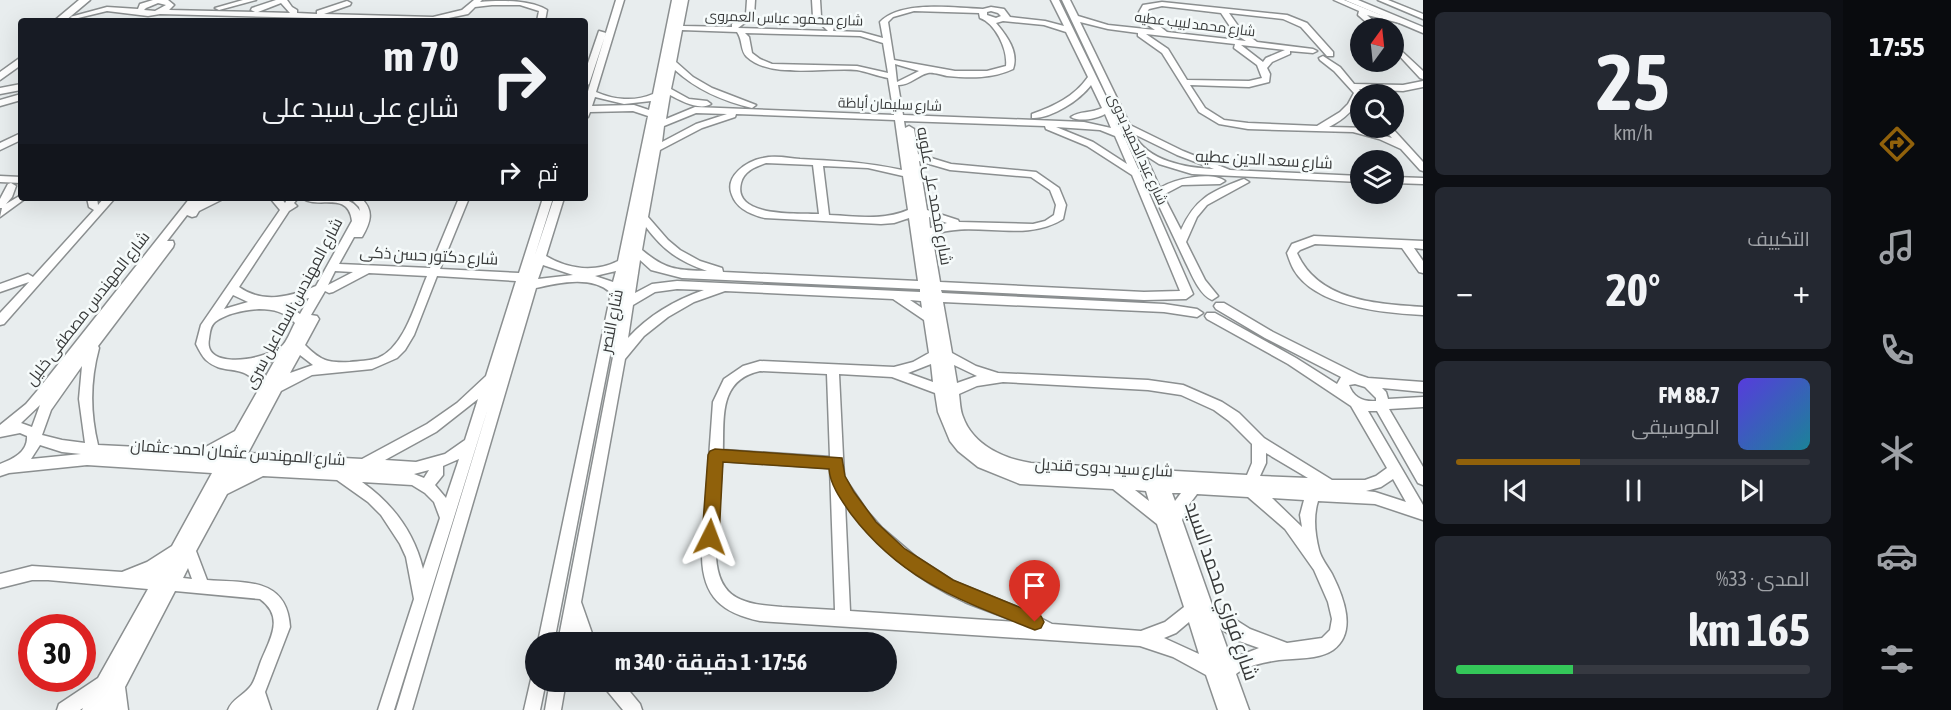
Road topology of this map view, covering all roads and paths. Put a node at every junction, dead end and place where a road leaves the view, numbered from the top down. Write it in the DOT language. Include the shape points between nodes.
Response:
graph roads {
  1 [pos="85,0"];
  2 [pos="94,0"];
  3 [pos="106,0"];
  4 [pos="252,0"];
  5 [pos="284,0"];
  6 [pos="504,0"];
  7 [pos="612,0"];
  8 [pos="620,0"];
  9 [pos="676,0"];
  10 [pos="684,0"];
  11 [pos="751,0"];
  12 [pos="989,0"];
  13 [pos="1055,0"];
  14 [pos="1338,0"];
  15 [pos="1370,0"];
  16 [pos="1382,0"];
  17 [pos="153,1"];
  18 [pos="817,1"];
  19 [pos="1068,1"];
  20 [pos="352,2"];
  21 [pos="475,2"];
  22 [pos="170,3"];
  23 [pos="1350,3"];
  24 [pos="212,9"];
  25 [pos="1223,10"];
  26 [pos="141,11"];
  27 [pos="159,12"];
  28 [pos="252,12"];
  29 [pos="292,13"];
  30 [pos="1061,13"];
  31 [pos="985,14"];
  32 [pos="272,15"];
  33 [pos="322,16"];
  34 [pos="364,16"];
  35 [pos="750,16"];
  36 [pos="1003,16"];
  37 [pos="817,17"];
  38 [pos="1423,17"];
  39 [pos="63,18"];
  40 [pos="72,18"];
  41 [pos="75,18"];
  42 [pos="139,18"];
  43 [pos="145,18"];
  44 [pos="257,18"];
  45 [pos="341,18"];
  46 [pos="376,18"];
  47 [pos="437,18"];
  48 [pos="542,18"];
  49 [pos="1075,18"];
  50 [pos="1368,18"];
  51 [pos="1387,18"];
  52 [pos="1393,18"];
  53 [pos="1145,19"];
  54 [pos="884,22"];
  55 [pos="1404,22"];
  56 [pos="1423,22"];
  57 [pos="679,26"];
  58 [pos="705,27"];
  59 [pos="737,28"];
  60 [pos="798,28"];
  61 [pos="763,29"];
  62 [pos="831,29"];
  63 [pos="1069,30"];
  64 [pos="1132,30"];
  65 [pos="1423,30"];
  66 [pos="861,32"];
  67 [pos="1000,32"];
  68 [pos="1238,32"];
  69 [pos="1082,33"];
  70 [pos="1141,34"];
  71 [pos="605,36"];
  72 [pos="1166,36"];
  73 [pos="747,41"];
  74 [pos="1228,41"];
  75 [pos="887,42"];
  76 [pos="1260,45"];
  77 [pos="1237,46"];
  78 [pos="1404,46"];
  79 [pos="1165,51"];
  80 [pos="1287,52"];
  81 [pos="1322,53"];
  82 [pos="594,56"];
  83 [pos="1404,56"];
  84 [pos="895,60"];
  85 [pos="18,61"];
  86 [pos="18,62"];
  87 [pos="588,63"];
  88 [pos="668,66"];
  89 [pos="1423,66"];
  90 [pos="0,68"];
  91 [pos="857,68"];
  92 [pos="1263,68"];
  93 [pos="926,72"];
  94 [pos="588,73"];
  95 [pos="1350,76"];
  96 [pos="1423,76"];
  97 [pos="0,77"];
  98 [pos="893,77"];
  99 [pos="901,82"];
  100 [pos="1094,82"];
  101 [pos="1184,82"];
  102 [pos="1352,84"];
  103 [pos="1355,84"];
  104 [pos="1367,84"];
  105 [pos="1423,84"];
  106 [pos="1108,86"];
  107 [pos="18,88"];
  108 [pos="1404,88"];
  109 [pos="667,90"];
  110 [pos="0,91"];
  111 [pos="592,93"];
  112 [pos="1404,93"];
  113 [pos="1423,94"];
  114 [pos="656,96"];
  115 [pos="18,98"];
  116 [pos="0,103"];
  117 [pos="588,105"];
  118 [pos="695,107"];
  119 [pos="1350,108"];
  120 [pos="749,109"];
  121 [pos="1108,109"];
  122 [pos="588,111"];
  123 [pos="652,114"];
  124 [pos="902,115"];
  125 [pos="1035,120"];
  126 [pos="661,124"];
  127 [pos="1128,127"];
  128 [pos="1317,129"];
  129 [pos="1347,130"];
  130 [pos="1350,130"];
  131 [pos="1119,134"];
  132 [pos="18,138"];
  133 [pos="1397,138"];
  134 [pos="1403,138"];
  135 [pos="1137,146"];
  136 [pos="0,147"];
  137 [pos="1405,147"];
  138 [pos="656,148"];
  139 [pos="909,156"];
  140 [pos="818,163"];
  141 [pos="1422,164"];
  142 [pos="868,165"];
  143 [pos="950,167"];
  144 [pos="912,174"];
  145 [pos="1137,176"];
  146 [pos="1209,177"];
  147 [pos="1241,178"];
  148 [pos="1350,178"];
  149 [pos="0,179"];
  150 [pos="18,180"];
  151 [pos="1404,180"];
  152 [pos="1410,180"];
  153 [pos="643,183"];
  154 [pos="11,186"];
  155 [pos="1350,186"];
  156 [pos="1422,187"];
  157 [pos="1404,188"];
  158 [pos="1159,193"];
  159 [pos="18,200"];
  160 [pos="100,201"];
  161 [pos="182,201"];
  162 [pos="194,201"];
  163 [pos="201,201"];
  164 [pos="213,201"];
  165 [pos="278,201"];
  166 [pos="291,201"];
  167 [pos="308,201"];
  168 [pos="342,201"];
  169 [pos="359,201"];
  170 [pos="462,201"];
  171 [pos="547,201"];
  172 [pos="558,201"];
  173 [pos="0,205"];
  174 [pos="285,209"];
  175 [pos="189,212"];
  176 [pos="918,212"];
  177 [pos="0,214"];
  178 [pos="642,217"];
  179 [pos="824,218"];
  180 [pos="881,221"];
  181 [pos="962,224"];
  182 [pos="922,233"];
  183 [pos="1181,242"];
  184 [pos="1406,244"];
  185 [pos="1423,245"];
  186 [pos="636,252"];
  187 [pos="540,258"];
  188 [pos="338,264"];
  189 [pos="621,264"];
  190 [pos="932,266"];
  191 [pos="368,268"];
  192 [pos="435,268"];
  193 [pos="1423,269"];
  194 [pos="667,272"];
  195 [pos="527,277"];
  196 [pos="28,278"];
  197 [pos="735,282"];
  198 [pos="667,285"];
  199 [pos="0,288"];
  200 [pos="232,288"];
  201 [pos="325,289"];
  202 [pos="616,291"];
  203 [pos="931,291"];
  204 [pos="964,293"];
  205 [pos="1186,294"];
  206 [pos="893,295"];
  207 [pos="1216,301"];
  208 [pos="2,302"];
  209 [pos="268,303"];
  210 [pos="626,304"];
  211 [pos="1423,311"];
  212 [pos="1197,313"];
  213 [pos="1211,316"];
  214 [pos="935,318"];
  215 [pos="211,320"];
  216 [pos="0,321"];
  217 [pos="302,323"];
  218 [pos="512,330"];
  219 [pos="96,338"];
  220 [pos="293,347"];
  221 [pos="941,356"];
  222 [pos="619,357"];
  223 [pos="240,365"];
  224 [pos="327,367"];
  225 [pos="833,369"];
  226 [pos="893,372"];
  227 [pos="491,376"];
  228 [pos="1003,377"];
  229 [pos="1359,379"];
  230 [pos="1423,387"];
  231 [pos="272,388"];
  232 [pos="947,391"];
  233 [pos="1352,400"];
  234 [pos="1423,402"];
  235 [pos="1381,404"];
  236 [pos="30,408"];
  237 [pos="45,408"];
  238 [pos="0,433"];
  239 [pos="246,435"];
  240 [pos="35,437"];
  241 [pos="1259,442"];
  242 [pos="470,443"];
  243 [pos="76,448"];
  244 [pos="93,450"];
  245 [pos="715,455"];
  246 [pos="66,460"];
  247 [pos="199,461"];
  248 [pos="231,463"];
  249 [pos="436,464"];
  250 [pos="266,465"];
  251 [pos="363,465"];
  252 [pos="3,469"];
  253 [pos="837,470"];
  254 [pos="1395,470"];
  255 [pos="339,475"];
  256 [pos="1422,477"];
  257 [pos="1114,479"];
  258 [pos="426,485"];
  259 [pos="579,485"];
  260 [pos="595,486"];
  261 [pos="1157,486"];
  262 [pos="1251,486"];
  263 [pos="1332,486"];
  264 [pos="1194,488"];
  265 [pos="215,491"];
  266 [pos="1372,492"];
  267 [pos="1313,494"];
  268 [pos="1421,515"];
  269 [pos="446,516"];
  270 [pos="1168,520"];
  271 [pos="183,550"];
  272 [pos="1313,554"];
  273 [pos="124,579"];
  274 [pos="0,581"];
  275 [pos="166,583"];
  276 [pos="202,586"];
  277 [pos="573,600"];
  278 [pos="427,606"];
  279 [pos="1199,610"];
  280 [pos="843,619"];
  281 [pos="548,632"];
  282 [pos="568,632"];
  283 [pos="584,632"];
  284 [pos="1051,632"];
  285 [pos="1140,638"];
  286 [pos="1288,651"];
  287 [pos="1220,670"];
  288 [pos="111,684"];
  289 [pos="257,692"];
  290 [pos="536,692"];
  291 [pos="556,692"];
  292 [pos="619,692"];
  293 [pos="554,709"];
  294 [pos="65,710"];
  295 [pos="90,710"];
  296 [pos="104,710"];
  297 [pos="120,710"];
  298 [pos="236,710"];
  299 [pos="250,710"];
  300 [pos="263,710"];
  301 [pos="385,710"];
  302 [pos="404,710"];
  303 [pos="532,710"];
  304 [pos="634,710"];
  305 [pos="1226,710"];
  306 [pos="1240,710"];
  1 -- 39 [label="main road"];
  2 -- 40 [label="main road"];
  3 -- 17 [label="street" via="121,6"];
  4 -- 24 [label="street"];
  5 -- 28 [label="street"];
  5 -- 29 [label="street"];
  5 -- 32 [label="street"];
  6 -- 21 [label="street"];
  6 -- 48 [label="street" via="540,7"];
  7 -- 71 [label="street"];
  8 -- 71 [label="street"];
  9 -- 88 [label="street, شارع النصر"];
  10 -- 57 [label="street"];
  11 -- 35 [label="street"];
  12 -- 31 [label="street"];
  12 -- 36 [label="street"];
  13 -- 30 [label="street, شارع عبد الحميد بدوى"];
  14 -- 23 [label="street"];
  15 -- 56 [label="main road"];
  16 -- 38 [label="street"];
  17 -- 22 [label="street"];
  17 -- 26 [label="street" via="142,6"];
  18 -- 37 [label="street"];
  19 -- 49 [label="street, شارع عبد الحميد بدوى"];
  20 -- 33 [label="street"];
  20 -- 34 [label="street"];
  20 -- 45 [label="street"];
  21 -- 34 [label="street" via="435,16"];
  21 -- 47 [label="street" via="458,15"];
  22 -- 24 [label="street"];
  22 -- 27 [label="street"];
  23 -- 50 [label="street"];
  23 -- 51 [label="street"];
  23 -- 52 [label="main road"];
  24 -- 28 [label="street"];
  25 -- 53 [label="street" via="1155,4 1144,9"];
  25 -- 68 [label="street"];
  25 -- 81 [label="street" via="1292,19 1304,25"];
  26 -- 27 [label="street"];
  26 -- 41 [label="street" via="107,9"];
  26 -- 42 [label="street"];
  27 -- 28 [label="street"];
  27 -- 43 [label="street"];
  28 -- 32 [label="street"];
  28 -- 44 [label="street"];
  29 -- 32 [label="street"];
  29 -- 33 [label="street"];
  30 -- 36 [label="street" via="1034,18"];
  30 -- 63 [label="street, شارع عبد الحميد بدوى"];
  31 -- 36 [label="street"];
  31 -- 54 [label="street, شارع محمود عباس العمروى" via="909,7 889,14"];
  31 -- 67 [label="street"];
  31 -- 84 [label="street" via="921,9 899,14 891,25"];
  33 -- 45 [label="street"];
  34 -- 45 [label="street"];
  34 -- 46 [label="street"];
  35 -- 59 [label="street"];
  35 -- 61 [label="street"];
  36 -- 63 [label="street"];
  36 -- 67 [label="street"];
  37 -- 60 [label="street"];
  37 -- 62 [label="street"];
  49 -- 64 [label="street, شارع محمد لبيب عطيه"];
  49 -- 69 [label="street, شارع عبد الحميد بدوى"];
  53 -- 64 [label="street"];
  53 -- 72 [label="street"];
  54 -- 66 [label="street, شارع محمود عباس العمروى"];
  54 -- 75 [label="street"];
  55 -- 65 [label="main road"];
  57 -- 58 [label="street"];
  57 -- 58 [label="street, شارع محمود عباس العمروى"];
  57 -- 88 [label="street"];
  58 -- 59 [label="street, شارع محمود عباس العمروى"];
  59 -- 61 [label="street, شارع محمود عباس العمروى"];
  59 -- 73 [label="street"];
  60 -- 61 [label="street, شارع محمود عباس العمروى"];
  60 -- 62 [label="street, شارع محمود عباس العمروى"];
  61 -- 66 [label="street, شارع محمود عباس العمروى"];
  61 -- 73 [label="street"];
  62 -- 66 [label="street, شارع محمود عباس العمروى"];
  63 -- 100 [label="street, شارع عبد الحميد بدوى"];
  64 -- 72 [label="street, شارع محمد لبيب عطيه"];
  66 -- 75 [label="street, شارع محمود عباس العمروى"];
  67 -- 93 [label="street" via="1011,59 1005,70 983,74"];
  68 -- 74 [label="street"];
  68 -- 76 [label="street"];
  69 -- 70 [label="street, شارع محمد لبيب عطيه" via="1099,30"];
  69 -- 106 [label="street, شارع عبد الحميد بدوى"];
  70 -- 72 [label="street, شارع محمد لبيب عطيه"];
  70 -- 79 [label="street"];
  71 -- 82 [label="street"];
  71 -- 111 [label="street"];
  72 -- 74 [label="street, شارع محمد لبيب عطيه"];
  72 -- 77 [label="street, شارع محمد لبيب عطيه"];
  72 -- 79 [label="street"];
  73 -- 91 [label="street" via="748,54 763,64"];
  74 -- 76 [label="street, شارع محمد لبيب عطيه"];
  75 -- 84 [label="street"];
  76 -- 81 [label="street, شارع محمد لبيب عطيه"];
  77 -- 80 [label="street, شارع محمد لبيب عطيه"];
  77 -- 92 [label="street"];
  78 -- 89 [label="street"];
  79 -- 101 [label="street"];
  80 -- 81 [label="street, شارع محمد لبيب عطيه"];
  80 -- 92 [label="street" via="1269,60"];
  81 -- 95 [label="street"];
  81 -- 102 [label="street"];
  82 -- 87 [label="street"];
  82 -- 94 [label="street"];
  83 -- 96 [label="street"];
  84 -- 91 [label="street"];
  84 -- 93 [label="street"];
  84 -- 98 [label="street"];
  84 -- 99 [label="street"];
  85 -- 90 [label="main road"];
  86 -- 97 [label="main road"];
  88 -- 109 [label="street"];
  88 -- 114 [label="street, شارع النصر"];
  88 -- 120 [label="street" via="703,88"];
  91 -- 98 [label="street"];
  92 -- 101 [label="street" via="1266,80 1257,84"];
  93 -- 99 [label="street"];
  95 -- 103 [label="street"];
  95 -- 104 [label="street"];
  98 -- 124 [label="street"];
  99 -- 124 [label="street"];
  100 -- 106 [label="street"];
  100 -- 121 [label="street, شارع عبد الحميد بدوى"];
  100 -- 125 [label="street"];
  101 -- 128 [label="street" via="1202,110 1222,122"];
  105 -- 108 [label="street"];
  106 -- 127 [label="street, شارع عبد الحميد بدوى"];
  107 -- 110 [label="street"];
  109 -- 118 [label="street, شارع سليمان أباظة"];
  109 -- 126 [label="street"];
  111 -- 114 [label="street" via="613,100"];
  111 -- 117 [label="street"];
  112 -- 113 [label="street"];
  114 -- 123 [label="street, شارع النصر"];
  115 -- 116 [label="street"];
  118 -- 120 [label="street, شارع سليمان أباظة"];
  118 -- 126 [label="street, شارع سليمان أباظة"];
  119 -- 128 [label="street"];
  120 -- 124 [label="street, شارع سليمان أباظة"];
  120 -- 138 [label="street" via="699,126"];
  121 -- 125 [label="street, شارع سليمان أباظة" via="1088,117"];
  121 -- 131 [label="street, شارع عبد الحميد بدوى"];
  122 -- 123 [label="street" via="634,108"];
  123 -- 153 [label="street, شارع النصر"];
  124 -- 125 [label="street, شارع سليمان أباظة"];
  124 -- 139 [label="street, شارع محمد على علوبه"];
  125 -- 131 [label="street, شارع سليمان أباظة" via="1093,126"];
  125 -- 145 [label="street" via="1090,144"];
  126 -- 138 [label="street"];
  127 -- 135 [label="street, شارع عبد الحميد بدوى"];
  127 -- 147 [label="street"];
  128 -- 129 [label="street"];
  129 -- 130 [label="street"];
  129 -- 137 [label="street" via="1382,137"];
  131 -- 145 [label="street, شارع عبد الحميد بدوى"];
  132 -- 136 [label="street"];
  133 -- 137 [label="street"];
  134 -- 141 [label="street"];
  135 -- 146 [label="street, شارع سعد الدين عطيه" via="1162,162"];
  135 -- 158 [label="street, شارع عبد الحميد بدوى"];
  137 -- 141 [label="street"];
  138 -- 153 [label="street"];
  139 -- 142 [label="street"];
  139 -- 143 [label="street"];
  139 -- 144 [label="street, شارع محمد على علوبه"];
  140 -- 142 [label="street"];
  140 -- 179 [label="street"];
  140 -- 179 [label="street" via="755,163 740,172 735,194 741,204 755,213"];
  141 -- 152 [label="street"];
  142 -- 144 [label="street"];
  143 -- 144 [label="street"];
  143 -- 181 [label="street" via="1033,174 1054,188 1061,205 1059,217 1038,227"];
  144 -- 176 [label="street, شارع محمد على علوبه"];
  145 -- 205 [label="street, شارع عبد الحميد بدوى"];
  146 -- 147 [label="street, شارع سعد الدين عطيه"];
  146 -- 158 [label="street, شارع سعد الدين عطيه" via="1173,183"];
  147 -- 148 [label="street, شارع سعد الدين عطيه"];
  147 -- 155 [label="street, شارع سعد الدين عطيه"];
  147 -- 183 [label="street" via="1196,207"];
  149 -- 150 [label="street"];
  151 -- 152 [label="street"];
  152 -- 156 [label="street"];
  153 -- 178 [label="street"];
  153 -- 189 [label="street, شارع النصر"];
  154 -- 173 [label="street"];
  156 -- 157 [label="street"];
  158 -- 183 [label="street, شارع عبد الحميد بدوى"];
  159 -- 177 [label="street"];
  160 -- 196 [label="street"];
  160 -- 216 [label="street"];
  161 -- 175 [label="street"];
  162 -- 175 [label="street, شارع المهندس مصطفى خليل"];
  163 -- 175 [label="street, شارع المهندس مصطفى خليل"];
  164 -- 175 [label="street"];
  165 -- 174 [label="street"];
  166 -- 174 [label="street"];
  167 -- 174 [label="street"];
  168 -- 188 [label="street, شارع المهندس اسماعيل سرى" via="354,209 357,221"];
  169 -- 188 [label="street, شارع المهندس اسماعيل سرى" via="366,217"];
  170 -- 192 [label="street"];
  171 -- 195 [label="street"];
  172 -- 187 [label="street"];
  174 -- 200 [label="street"];
  175 -- 219 [label="street, شارع المهندس مصطفى خليل"];
  175 -- 236 [label="street, شارع المهندس مصطفى خليل"];
  176 -- 180 [label="street"];
  176 -- 181 [label="street"];
  176 -- 182 [label="street, شارع محمد على علوبه"];
  178 -- 186 [label="street"];
  178 -- 197 [label="street" via="676,252"];
  179 -- 180 [label="street"];
  180 -- 182 [label="street"];
  181 -- 182 [label="street"];
  182 -- 190 [label="street, شارع محمد على علوبه"];
  182 -- 203 [label="street, شارع محمد على علوبه"];
  183 -- 207 [label="street, شارع عبد الحميد بدوى" via="1201,282"];
  184 -- 185 [label="street"];
  184 -- 193 [label="street"];
  184 -- 211 [label="street" via="1314,240 1296,247 1292,254 1301,272 1339,297 1370,307"];
  186 -- 194 [label="street"];
  186 -- 210 [label="street"];
  187 -- 189 [label="street" via="567,270 605,270"];
  187 -- 195 [label="street"];
  188 -- 191 [label="street, شارع دكتور حسن ذكى"];
  188 -- 192 [label="street, شارع دكتور حسن ذكى"];
  188 -- 201 [label="street, شارع المهندس اسماعيل سرى"];
  189 -- 202 [label="street, شارع النصر"];
  190 -- 203 [label="street, شارع محمد على علوبه"];
  190 -- 204 [label="street"];
  191 -- 192 [label="street, شارع دكتور حسن ذكى"];
  191 -- 201 [label="street"];
  192 -- 195 [label="street, شارع دكتور حسن ذكى"];
  192 -- 224 [label="street" via="405,341 393,354 366,366"];
  194 -- 197 [label="street"];
  194 -- 198 [label="street"];
  195 -- 202 [label="street, شارع دكتور حسن ذكى" via="595,280 613,286"];
  195 -- 218 [label="street"];
  196 -- 199 [label="street"];
  196 -- 208 [label="street"];
  197 -- 198 [label="street"];
  197 -- 203 [label="street"];
  197 -- 206 [label="street"];
  197 -- 222 [label="street" via="668,311 640,332"];
  198 -- 210 [label="street" via="652,288"];
  200 -- 209 [label="street" via="247,298"];
  200 -- 215 [label="street"];
  201 -- 209 [label="street"];
  201 -- 217 [label="street, شارع المهندس اسماعيل سرى"];
  201 -- 220 [label="street, شارع المهندس اسماعيل سرى"];
  202 -- 259 [label="street, شارع النصر"];
  203 -- 204 [label="street"];
  203 -- 206 [label="street"];
  203 -- 214 [label="street, شارع سيد بدوى قنديل"];
  204 -- 205 [label="street" via="1144,297"];
  204 -- 212 [label="street"];
  204 -- 214 [label="street"];
  205 -- 207 [label="street" via="1196,291"];
  205 -- 212 [label="street, شارع عبد الحميد بدوى" via="1186,304"];
  206 -- 214 [label="street"];
  207 -- 213 [label="street" via="1219,313"];
  207 -- 229 [label="street, شارع عبد الحميد بدوى" via="1269,335"];
  209 -- 215 [label="street" via="239,307"];
  209 -- 217 [label="street" via="289,310"];
  210 -- 222 [label="street"];
  212 -- 213 [label="street"];
  213 -- 233 [label="street"];
  214 -- 221 [label="street, شارع سيد بدوى قنديل"];
  215 -- 223 [label="street" via="202,336 204,352 218,362"];
  217 -- 220 [label="street, شارع المهندس اسماعيل سرى"];
  218 -- 227 [label="street"];
  218 -- 278 [label="street"];
  219 -- 237 [label="street, شارع المهندس مصطفى خليل"];
  219 -- 244 [label="street" via="84,405"];
  220 -- 223 [label="street" via="265,360"];
  220 -- 224 [label="street"];
  220 -- 231 [label="street, شارع المهندس اسماعيل سرى"];
  221 -- 226 [label="street"];
  221 -- 228 [label="street"];
  221 -- 232 [label="street, شارع سيد بدوى قنديل"];
  222 -- 260 [label="street"];
  223 -- 231 [label="street" via="257,373"];
  224 -- 231 [label="street"];
  225 -- 226 [label="street"];
  225 -- 245 [label="street" via="760,366 736,375 728,382 719,402"];
  225 -- 253 [label="street"];
  226 -- 232 [label="street"];
  227 -- 242 [label="street"];
  227 -- 251 [label="street" via="437,426"];
  228 -- 232 [label="street"];
  228 -- 241 [label="street" via="1183,390 1226,411"];
  229 -- 230 [label="street"];
  229 -- 233 [label="street" via="1343,384"];
  229 -- 235 [label="street" via="1380,391"];
  231 -- 239 [label="street, شارع المهندس اسماعيل سرى"];
  232 -- 257 [label="street, شارع سيد بدوى قنديل" via="944,412 953,436 969,455 993,470 1020,478"];
  233 -- 235 [label="street" via="1369,406"];
  233 -- 254 [label="street"];
  234 -- 235 [label="street"];
  235 -- 256 [label="street"];
  236 -- 237 [label="street"];
  236 -- 238 [label="street, شارع المهندس مصطفى خليل"];
  237 -- 240 [label="street, شارع المهندس مصطفى خليل"];
  238 -- 240 [label="street, شارع المهندس عثمان احمد عثمان" via="25,428"];
  239 -- 247 [label="street"];
  239 -- 248 [label="street, شارع المهندس اسماعيل سرى"];
  239 -- 250 [label="street"];
  240 -- 243 [label="street, شارع المهندس عثمان احمد عثمان"];
  240 -- 252 [label="street, شارع المهندس مصطفى خليل" via="28,453"];
  241 -- 262 [label="street" via="1259,463"];
  241 -- 263 [label="street"];
  242 -- 249 [label="street, شارع المهندس عثمان احمد عثمان"];
  242 -- 269 [label="street"];
  243 -- 244 [label="street, شارع المهندس عثمان احمد عثمان"];
  243 -- 246 [label="street"];
  244 -- 247 [label="street, شارع المهندس عثمان احمد عثمان"];
  245 -- 253 [label="street"];
  245 -- 280 [label="street" via="709,571 720,596 745,611"];
  246 -- 247 [label="street, شارع المهندس عثمان احمد عثمان"];
  246 -- 252 [label="street, شارع المهندس عثمان احمد عثمان"];
  247 -- 248 [label="street, شارع المهندس عثمان احمد عثمان"];
  247 -- 265 [label="street" via="203,475"];
  248 -- 250 [label="street, شارع المهندس عثمان احمد عثمان"];
  248 -- 265 [label="street, شارع المهندس اسماعيل سرى"];
  249 -- 251 [label="street, شارع المهندس عثمان احمد عثمان" via="416,468"];
  249 -- 258 [label="street" via="436,475"];
  250 -- 251 [label="street, شارع المهندس عثمان احمد عثمان"];
  250 -- 255 [label="street, شارع المهندس عثمان احمد عثمان"];
  250 -- 265 [label="street"];
  253 -- 280 [label="street"];
  253 -- 284 [label="street" via="862,517 914,566 946,586 1018,613"];
  254 -- 266 [label="street"];
  254 -- 268 [label="street"];
  255 -- 258 [label="street, شارع المهندس عثمان احمد عثمان" via="412,479"];
  255 -- 278 [label="street" via="376,499 404,534"];
  257 -- 261 [label="street, شارع سيد بدوى قنديل"];
  257 -- 262 [label="street, شارع سيد بدوى قنديل"];
  257 -- 270 [label="street"];
  258 -- 269 [label="street" via="437,495"];
  259 -- 260 [label="street"];
  259 -- 281 [label="street, شارع النصر"];
  260 -- 277 [label="street"];
  261 -- 264 [label="street, شارع سيد بدوى قنديل"];
  261 -- 270 [label="street, شارع فوزي محمد السيد"];
  262 -- 263 [label="street, شارع سيد بدوى قنديل"];
  262 -- 264 [label="street, شارع سيد بدوى قنديل"];
  262 -- 267 [label="street, شارع سيد بدوى قنديل"];
  262 -- 272 [label="street"];
  263 -- 266 [label="street, شارع سيد بدوى قنديل"];
  264 -- 270 [label="street"];
  265 -- 271 [label="street, شارع المهندس اسماعيل سرى"];
  266 -- 267 [label="street, شارع سيد بدوى قنديل"];
  266 -- 268 [label="street, شارع سيد بدوى قنديل"];
  267 -- 272 [label="street" via="1307,515"];
  269 -- 278 [label="street"];
  270 -- 279 [label="street, شارع فوزي محمد السيد"];
  271 -- 273 [label="street"];
  271 -- 275 [label="street, شارع المهندس اسماعيل سرى"];
  271 -- 276 [label="street"];
  272 -- 286 [label="street" via="1339,609 1338,635 1317,649"];
  273 -- 274 [label="street" via="32,573"];
  273 -- 275 [label="street"];
  275 -- 276 [label="street"];
  275 -- 288 [label="street, شارع المهندس اسماعيل سرى"];
  276 -- 289 [label="street" via="262,592 278,605 282,627"];
  277 -- 282 [label="street"];
  277 -- 283 [label="street"];
  278 -- 301 [label="street"];
  278 -- 302 [label="street"];
  279 -- 285 [label="street" via="1170,628"];
  279 -- 286 [label="street"];
  279 -- 287 [label="street, شارع فوزي محمد السيد"];
  280 -- 284 [label="street"];
  284 -- 285 [label="street"];
  285 -- 287 [label="street"];
  286 -- 287 [label="street" via="1255,656"];
  287 -- 305 [label="street, شارع فوزي محمد السيد"];
  287 -- 306 [label="street, شارع فوزي محمد السيد"];
  288 -- 294 [label="street"];
  288 -- 295 [label="street"];
  288 -- 296 [label="street"];
  288 -- 297 [label="street"];
  289 -- 298 [label="street"];
  289 -- 299 [label="street"];
  289 -- 300 [label="street"];
  290 -- 303 [label="street"];
  291 -- 293 [label="street"];
  292 -- 304 [label="street"];
}
